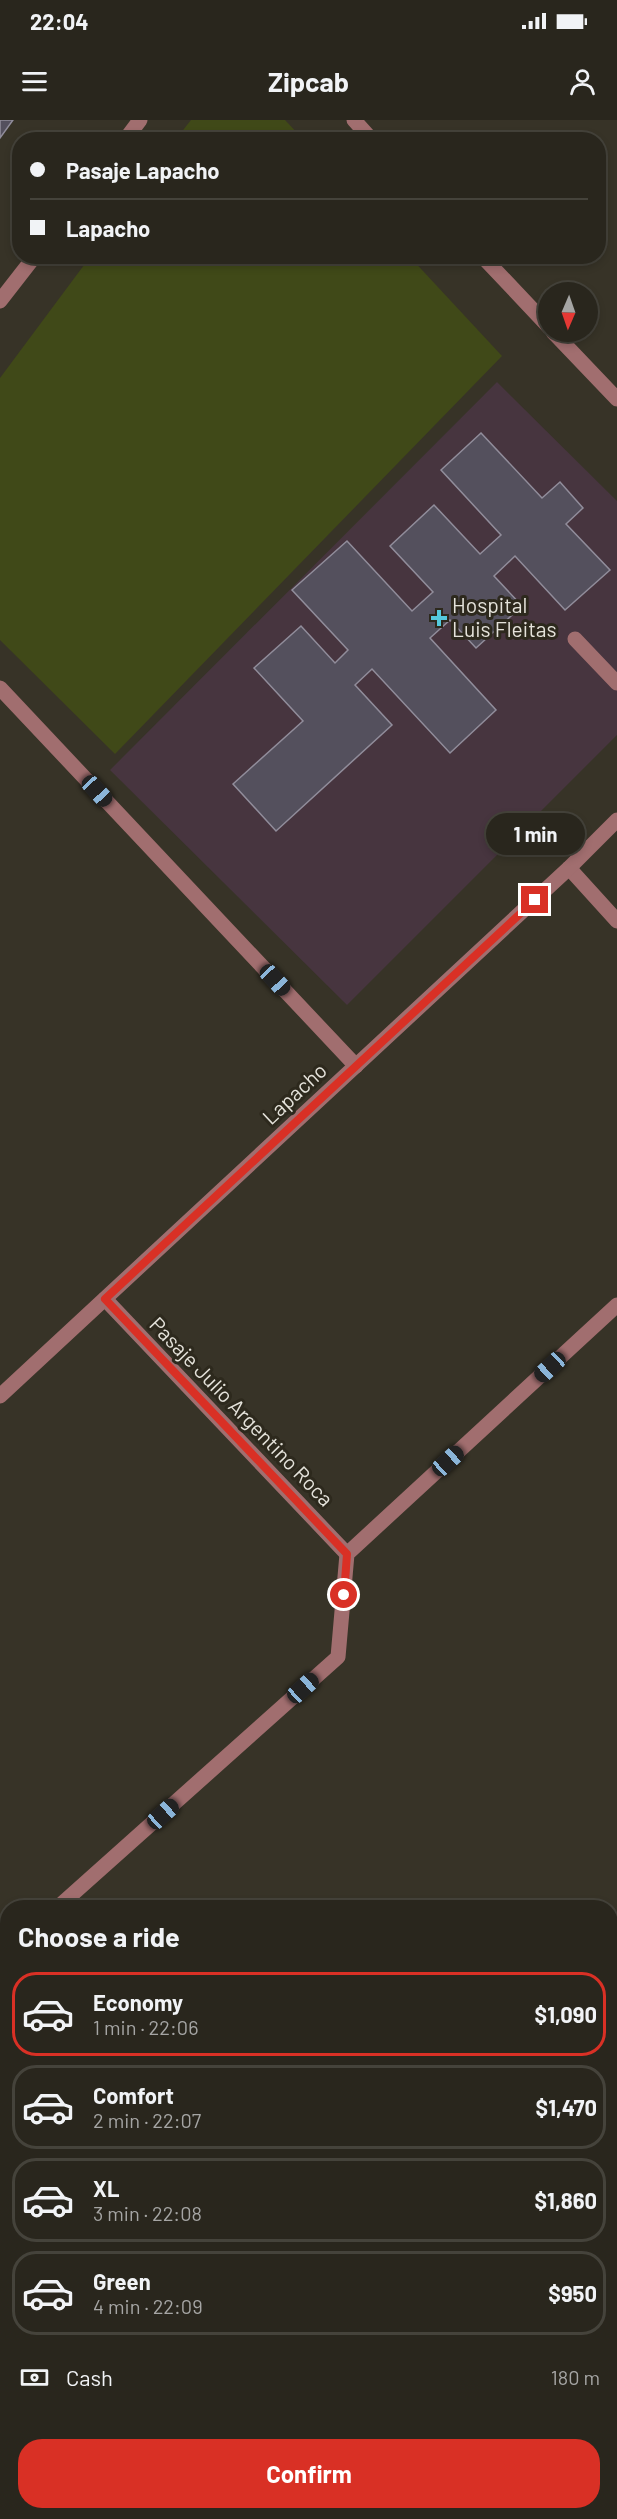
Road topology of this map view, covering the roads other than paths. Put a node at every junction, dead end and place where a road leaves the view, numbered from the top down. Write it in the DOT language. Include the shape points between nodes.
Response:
graph roads {
  1 [pos="354,120"];
  2 [pos="365,132"];
  3 [pos="28,264"];
  4 [pos="490,264"];
  5 [pos="0,301"];
  6 [pos="538,315"];
  7 [pos="563,342"];
  8 [pos="617,399"];
  9 [pos="575,639"];
  10 [pos="617,683"];
  11 [pos="0,688"];
  12 [pos="617,820"];
  13 [pos="569,868"];
  14 [pos="617,921"];
  15 [pos="356,1066"];
  16 [pos="105,1299"];
  17 [pos="617,1305"];
  18 [pos="0,1395"];
  19 [pos="347,1554"];
  20 [pos="66,1900"];
  1 -- 2 [label="street"];
  3 -- 5 [label="street"];
  4 -- 6 [label="street"];
  7 -- 8 [label="street"];
  9 -- 10 [label="street"];
  11 -- 15 [label="street"];
  12 -- 13 [label="street, Lapacho"];
  13 -- 14 [label="street"];
  13 -- 15 [label="street, Lapacho"];
  15 -- 16 [label="street, Lapacho"];
  16 -- 18 [label="street, Lapacho"];
  16 -- 19 [label="street, Pasaje Julio Argentino Roca"];
  17 -- 19 [label="street"];
  19 -- 20 [label="street" via="338,1657"];
}
